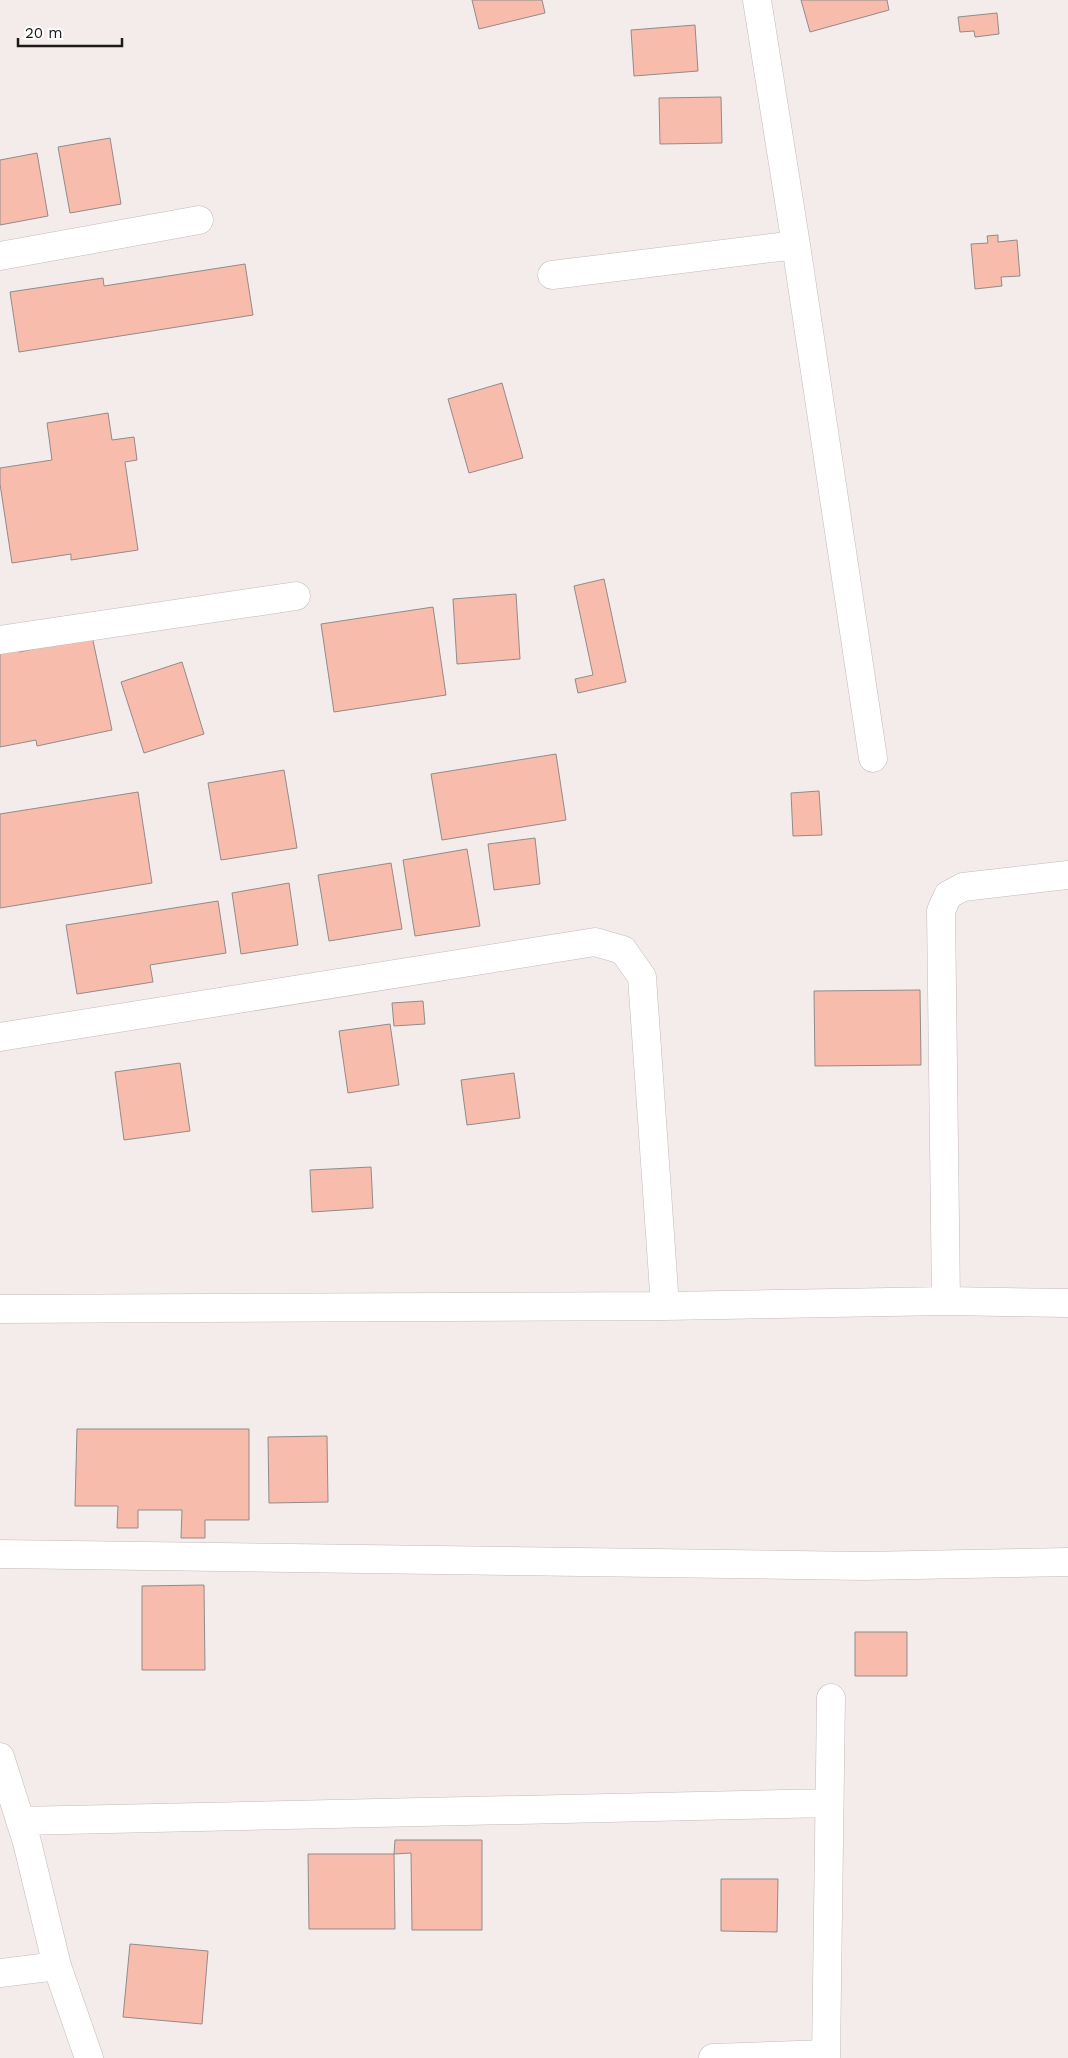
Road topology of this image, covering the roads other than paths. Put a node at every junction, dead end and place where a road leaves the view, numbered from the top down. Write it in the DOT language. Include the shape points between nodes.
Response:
graph roads {
  1 [pos="757,0"];
  2 [pos="199,220"];
  3 [pos="796,245"];
  4 [pos="0,256"];
  5 [pos="552,275"];
  6 [pos="296,596"];
  7 [pos="0,640"];
  8 [pos="873,758"];
  9 [pos="1068,875"];
  10 [pos="0,1037"];
  11 [pos="946,1301"];
  12 [pos="1068,1303"];
  13 [pos="665,1306"];
  14 [pos="0,1309"];
  15 [pos="0,1554"];
  16 [pos="1068,1562"];
  17 [pos="831,1698"];
  18 [pos="0,1757"];
  19 [pos="829,1803"];
  20 [pos="20,1821"];
  21 [pos="57,1966"];
  22 [pos="0,1972"];
  23 [pos="826,2056"];
  24 [pos="89,2058"];
  25 [pos="713,2058"];
  1 -- 3 [label="street"];
  2 -- 4 [label="street"];
  3 -- 5 [label="street"];
  3 -- 8 [label="street"];
  6 -- 7 [label="street"];
  9 -- 11 [label="street" via="963,887 948,895 942,911"];
  10 -- 13 [label="street" via="595,942 623,950 642,977"];
  11 -- 12 [label="street"];
  11 -- 13 [label="street"];
  13 -- 14 [label="street"];
  15 -- 16 [label="street" via="863,1566"];
  17 -- 19 [label="street"];
  18 -- 20 [label="street"];
  19 -- 20 [label="street"];
  19 -- 23 [label="street"];
  20 -- 21 [label="street"];
  21 -- 22 [label="street"];
  21 -- 24 [label="street"];
  23 -- 25 [label="street"];
}
